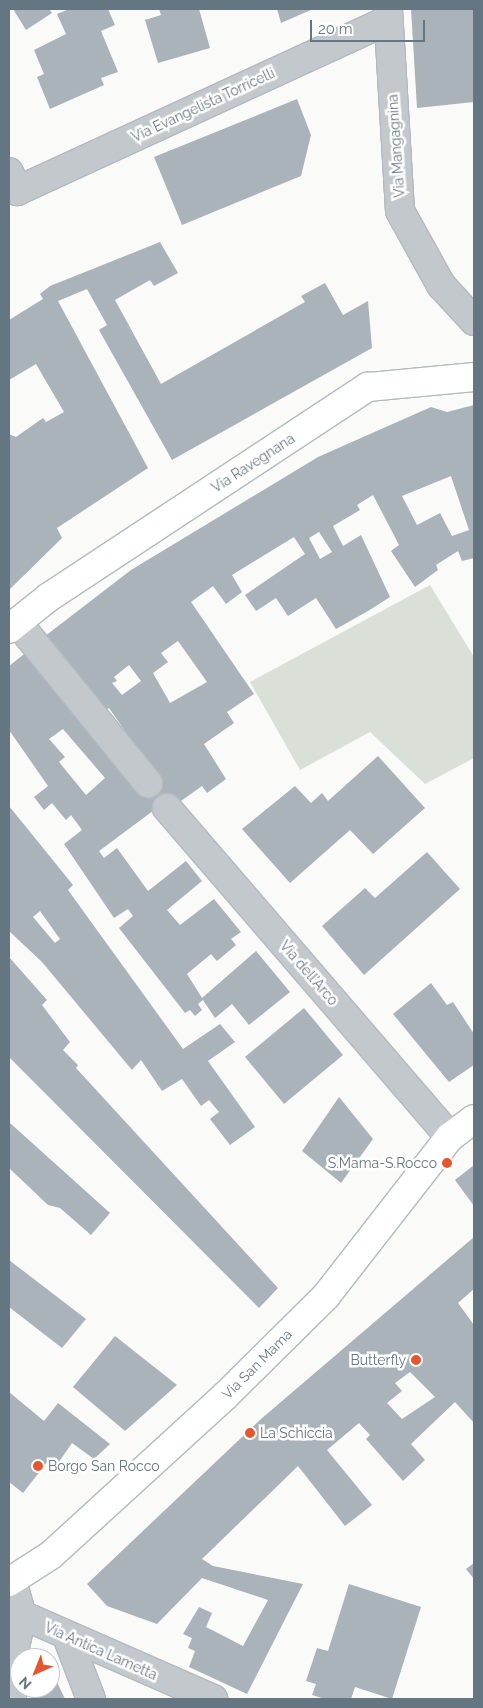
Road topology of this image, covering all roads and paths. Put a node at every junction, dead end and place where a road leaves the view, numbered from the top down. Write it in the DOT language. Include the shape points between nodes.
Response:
graph roads {
  1 [pos="388,14"];
  2 [pos="13,182"];
  3 [pos="474,321"];
  4 [pos="474,377"];
  5 [pos="13,626"];
  6 [pos="148,783"];
  7 [pos="167,808"];
  8 [pos="474,1119"];
  9 [pos="450,1137"];
  10 [pos="10,1582"];
  11 [pos="22,1615"];
  12 [pos="68,1639"];
  13 [pos="12,1699"];
  14 [pos="91,1699"];
  15 [pos="213,1699"];
  1 -- 2 [label="street, Via Evangelista Torricelli"];
  1 -- 3 [label="street, Via Mangagnina" via="400,211 441,284"];
  4 -- 5 [label="street, Via Ravegnana" via="368,387 49,597"];
  5 -- 6 [label="street"];
  7 -- 9 [label="street, Via dell'Arco"];
  8 -- 9 [label="street, Via San Mama"];
  9 -- 10 [label="street, Via San Mama" via="326,1296 59,1549"];
  10 -- 11 [label="street"];
  11 -- 12 [label="street, Via Antica Lametta"];
  11 -- 13 [label="street" via="12,1661"];
  12 -- 14 [label="street"];
  12 -- 15 [label="street, Via Antica Lametta"];
}
